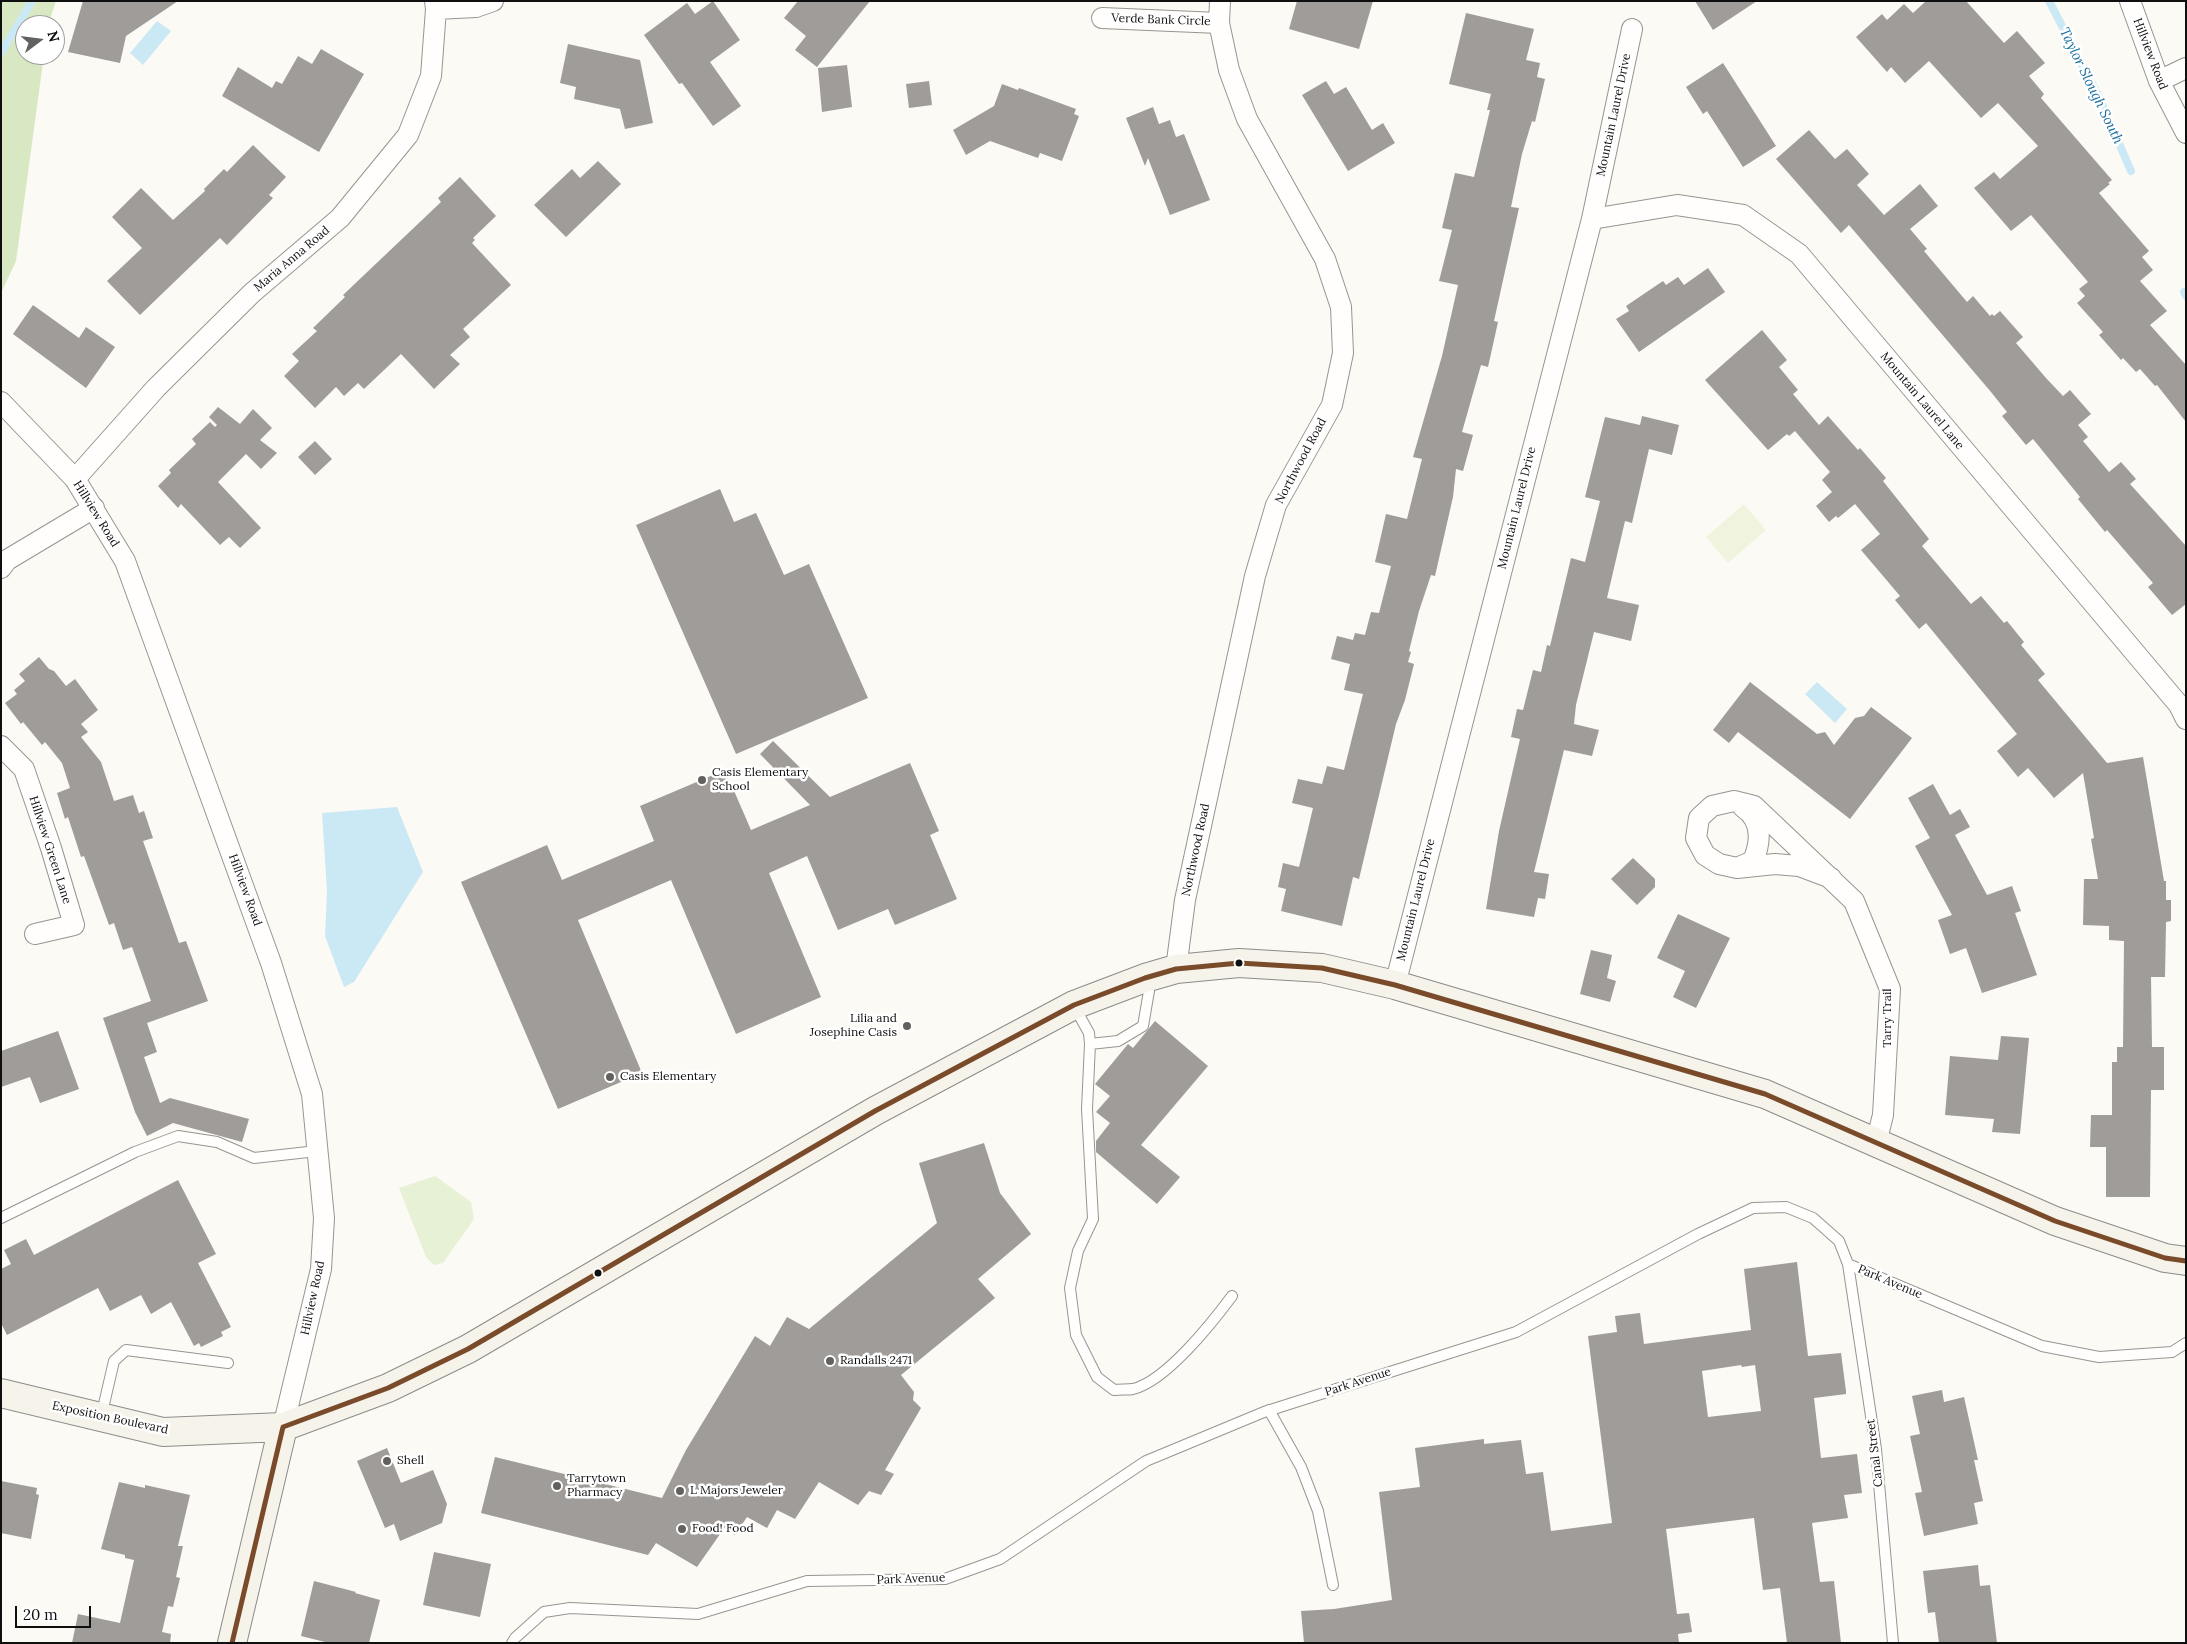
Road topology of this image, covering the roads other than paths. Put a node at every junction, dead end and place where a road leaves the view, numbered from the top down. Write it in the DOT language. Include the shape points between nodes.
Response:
graph roads {
  1 [pos="493,1"];
  2 [pos="1220,1"];
  3 [pos="2130,1"];
  4 [pos="436,5"];
  5 [pos="1102,18"];
  6 [pos="1219,23"];
  7 [pos="1632,29"];
  8 [pos="2186,68"];
  9 [pos="2158,81"];
  10 [pos="2186,133"];
  11 [pos="1592,219"];
  12 [pos="1,402"];
  13 [pos="75,479"];
  14 [pos="94,508"];
  15 [pos="1,568"];
  16 [pos="2186,719"];
  17 [pos="1,746"];
  18 [pos="1734,801"];
  19 [pos="1737,868"];
  20 [pos="1831,878"];
  21 [pos="35,934"];
  22 [pos="1176,969"];
  23 [pos="1145,978"];
  24 [pos="1395,985"];
  25 [pos="1074,1005"];
  26 [pos="1090,1044"];
  27 [pos="1876,1143"];
  28 [pos="317,1152"];
  29 [pos="1,1218"];
  30 [pos="2186,1261"];
  31 [pos="1848,1264"];
  32 [pos="1232,1296"];
  33 [pos="2186,1343"];
  34 [pos="228,1363"];
  35 [pos="1,1393"];
  36 [pos="1269,1410"];
  37 [pos="101,1418"];
  38 [pos="283,1427"];
  39 [pos="1333,1585"];
  40 [pos="232,1643"];
  41 [pos="512,1643"];
  42 [pos="1893,1643"];
  1 -- 4 [label="street" via="476,7"];
  2 -- 6 [label="street, Northwood Road"];
  3 -- 9 [label="street, Hillview Road"];
  4 -- 13 [label="street, Maria Anna Road" via="431,76 408,135 340,218 238,306 156,388"];
  5 -- 6 [label="street, Verde Bank Circle"];
  6 -- 22 [label="street, Northwood Road" via="1229,70 1247,119 1324,259 1341,307 1343,353 1332,405 1276,505 1255,576 1185,900"];
  7 -- 11 [label="street, Mountain Laurel Drive"];
  8 -- 9 [label="street"];
  9 -- 10 [label="street, Hillview Road"];
  11 -- 16 [label="street, Mountain Laurel Lane" via="1677,205 1743,215 1799,254 2179,705"];
  11 -- 24 [label="street, Mountain Laurel Drive"];
  12 -- 13 [label="street, Hillview Road"];
  13 -- 14 [label="street, Hillview Road"];
  14 -- 15 [label="street" via="7,560"];
  14 -- 28 [label="street, Hillview Road" via="125,561 271,963 312,1094"];
  17 -- 21 [label="street, Hillview Green Lane" via="24,769 74,924"];
  18 -- 19 [label="street" via="1750,812 1757,825 1760,844 1753,860"];
  18 -- 19 [label="street, Tarry Trail" via="1712,806 1698,818 1696,838 1705,856 1719,864"];
  18 -- 20 [label="street, Tarry Trail" via="1754,806"];
  19 -- 20 [label="street, Tarry Trail" via="1775,864 1799,866"];
  20 -- 27 [label="street, Tarry Trail" via="1854,900 1890,989 1883,1116"];
  22 -- 23 [label="street, Exposition Boulevard"];
  22 -- 24 [label="street, Exposition Boulevard" via="1239,963 1322,968"];
  23 -- 25 [label="street, Exposition Boulevard"];
  23 -- 26 [label="lane" via="1149,991 1143,1026 1118,1041"];
  24 -- 27 [label="street, Exposition Boulevard" via="1765,1094"];
  25 -- 26 [label="lane" via="1089,1034"];
  25 -- 38 [label="street, Exposition Boulevard" via="875,1110 468,1350 388,1388"];
  26 -- 32 [label="lane" via="1087,1109 1093,1219 1078,1251 1070,1288 1076,1335 1097,1377 1114,1390 1134,1389 1154,1379 1210,1326"];
  27 -- 30 [label="street, Exposition Boulevard" via="2055,1221 2165,1258"];
  28 -- 29 [label="lane" via="254,1158 217,1142 178,1136 135,1152"];
  28 -- 38 [label="street, Hillview Road" via="324,1218 321,1269"];
  31 -- 33 [label="lane, Park Avenue" via="2042,1346 2099,1357 2172,1352"];
  31 -- 36 [label="lane, Park Avenue" via="1839,1241 1813,1218 1786,1207 1753,1208 1516,1332"];
  31 -- 42 [label="lane, Canal Street" via="1876,1449"];
  34 -- 37 [label="lane" via="126,1350 114,1361"];
  35 -- 37 [label="street, Exposition Boulevard"];
  36 -- 39 [label="lane" via="1301,1466 1318,1511"];
  36 -- 41 [label="lane, Park Avenue" via="1146,1461 1000,1559 946,1579 807,1581 698,1614 570,1608 544,1612"];
  37 -- 38 [label="street, Exposition Boulevard" via="163,1432"];
  38 -- 40 [label="street"];
}
